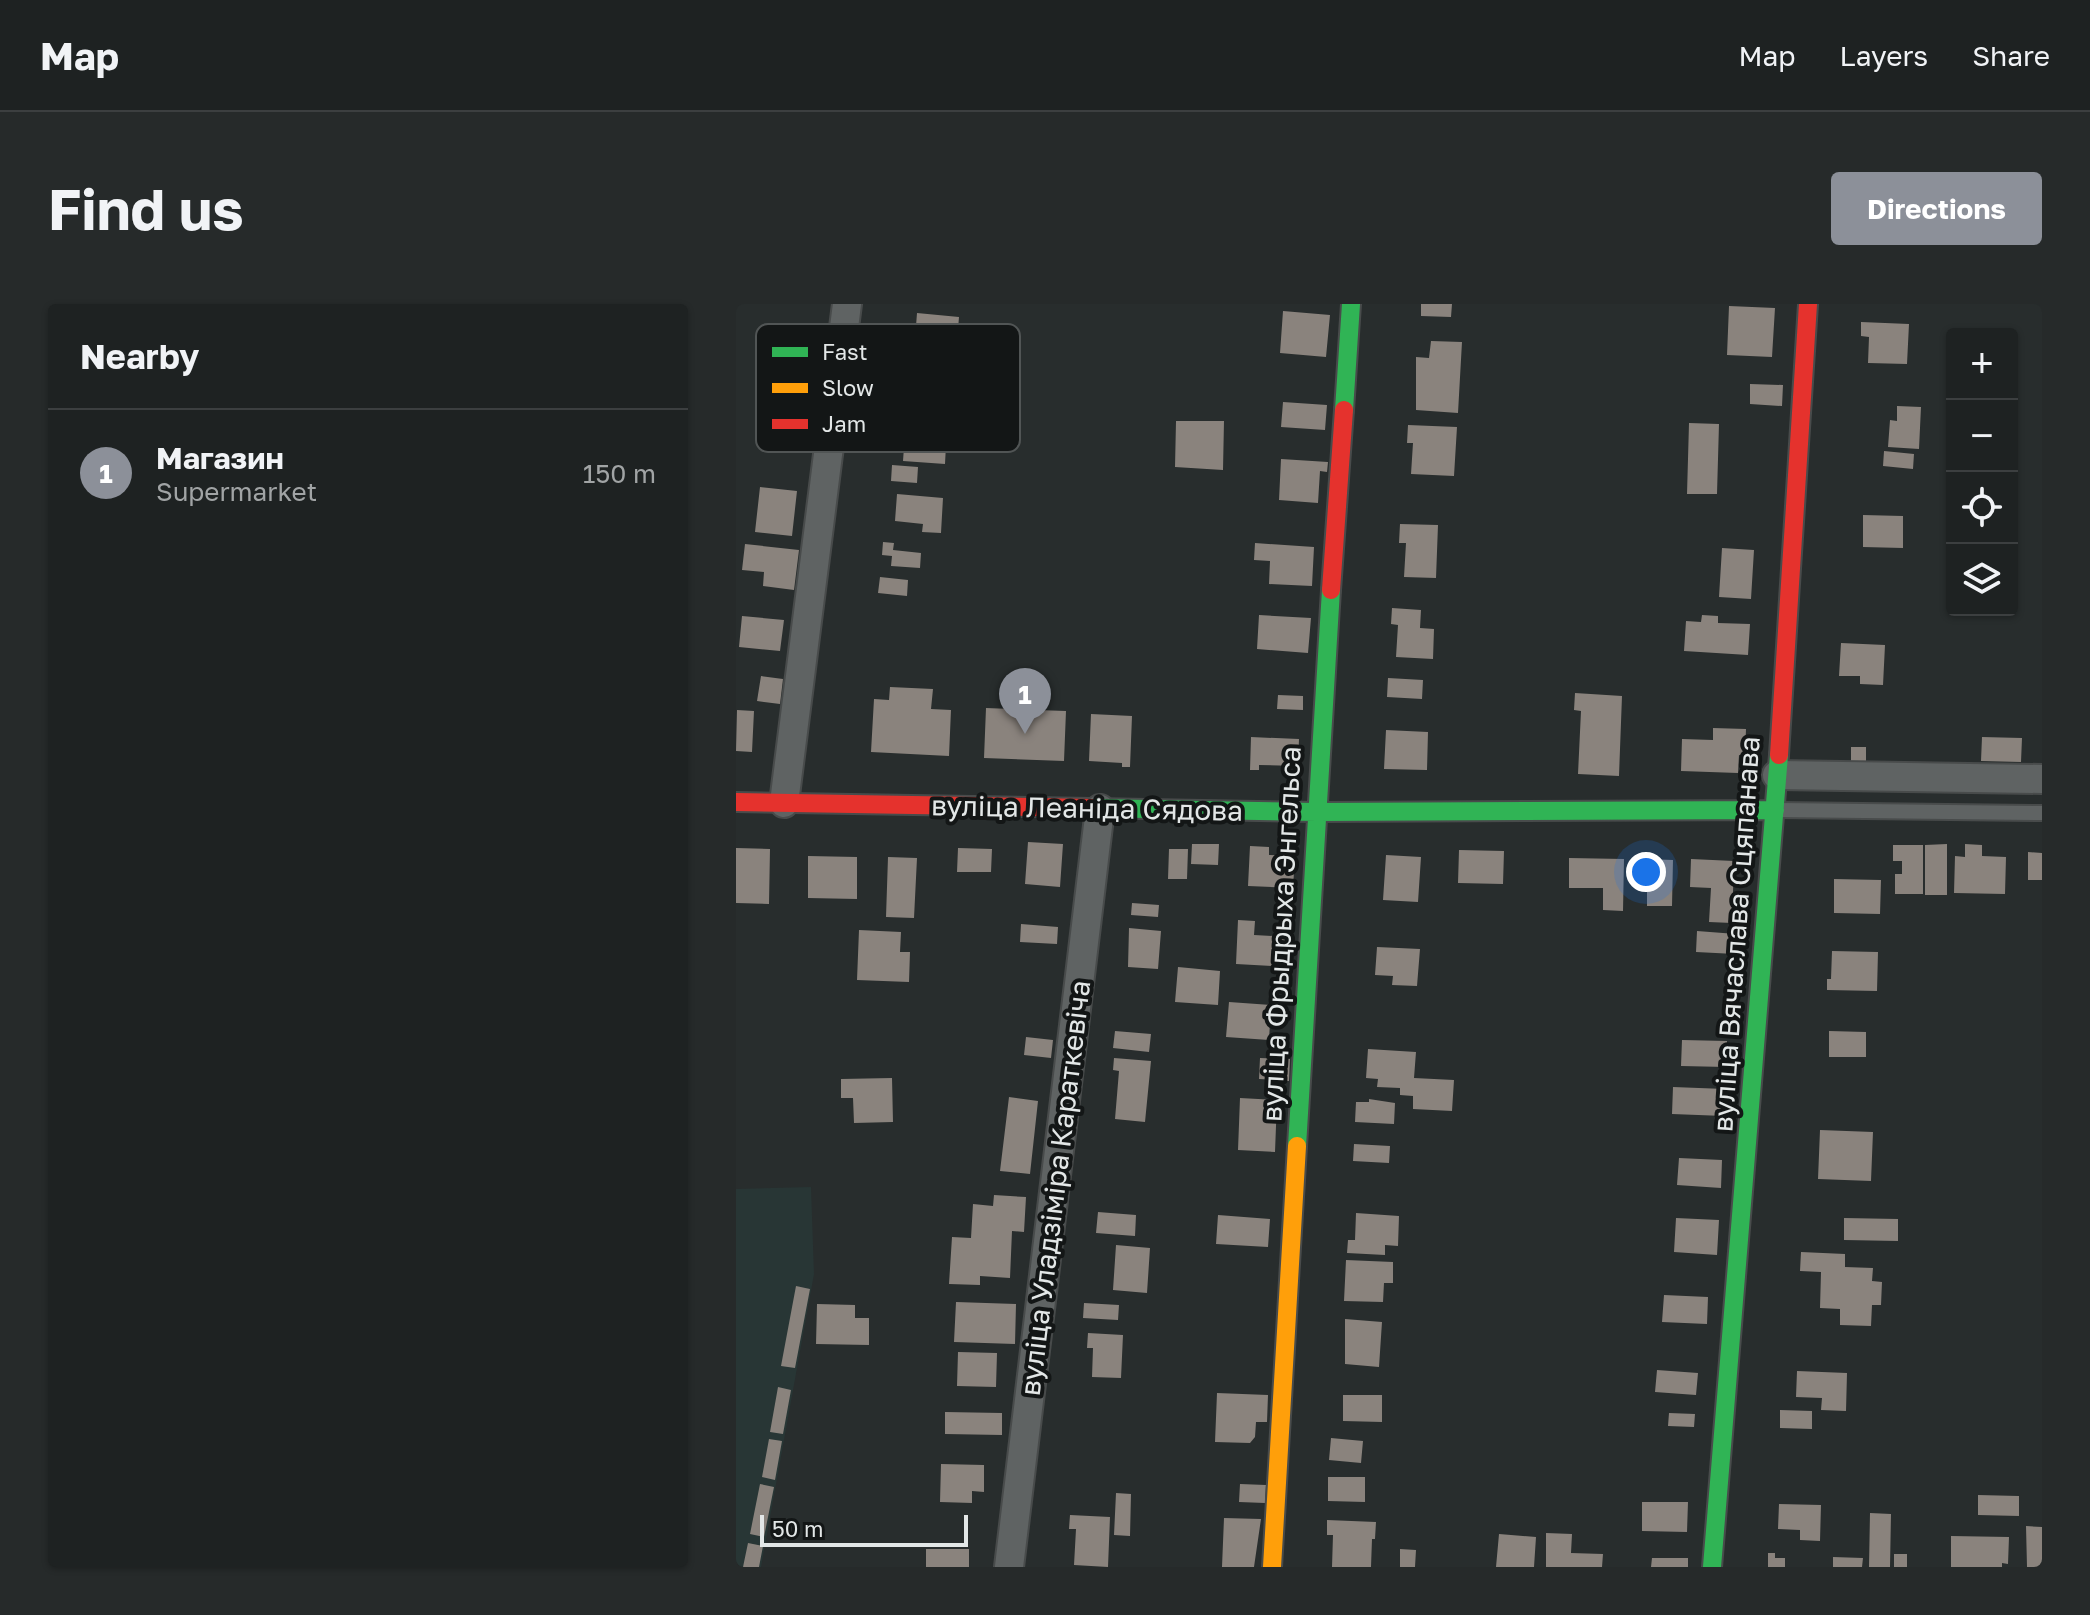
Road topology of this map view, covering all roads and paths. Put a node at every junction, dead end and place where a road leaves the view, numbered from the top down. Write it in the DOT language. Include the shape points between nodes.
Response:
graph roads {
  1 [pos="847,304"];
  2 [pos="1351,304"];
  3 [pos="1808,304"];
  4 [pos="844,324"];
  5 [pos="828,452"];
  6 [pos="1777,775"];
  7 [pos="2042,779"];
  8 [pos="736,802"];
  9 [pos="784,803"];
  10 [pos="1100,809"];
  11 [pos="1775,810"];
  12 [pos="1316,812"];
  13 [pos="2042,813"];
  14 [pos="1009,1567"];
  15 [pos="1272,1567"];
  16 [pos="1712,1567"];
  1 -- 4 [label="street"];
  2 -- 12 [label="street, вуліца Фрыдрыха Энгельса"];
  3 -- 6 [label="street, вуліца Вячаслава Сцяпанава"];
  5 -- 9 [label="street"];
  6 -- 7 [label="street"];
  6 -- 11 [label="street, вуліца Вячаслава Сцяпанава"];
  8 -- 9 [label="street, вуліца Леаніда Сядова"];
  9 -- 10 [label="street, вуліца Леаніда Сядова"];
  10 -- 12 [label="street, вуліца Леаніда Сядова"];
  10 -- 14 [label="street, вуліца Уладзіміра Караткевіча"];
  11 -- 12 [label="street, вуліца Леаніда Сядова"];
  11 -- 13 [label="lane"];
  11 -- 16 [label="street, вуліца Вячаслава Сцяпанава"];
  12 -- 15 [label="street, вуліца Фрыдрыха Энгельса"];
}
